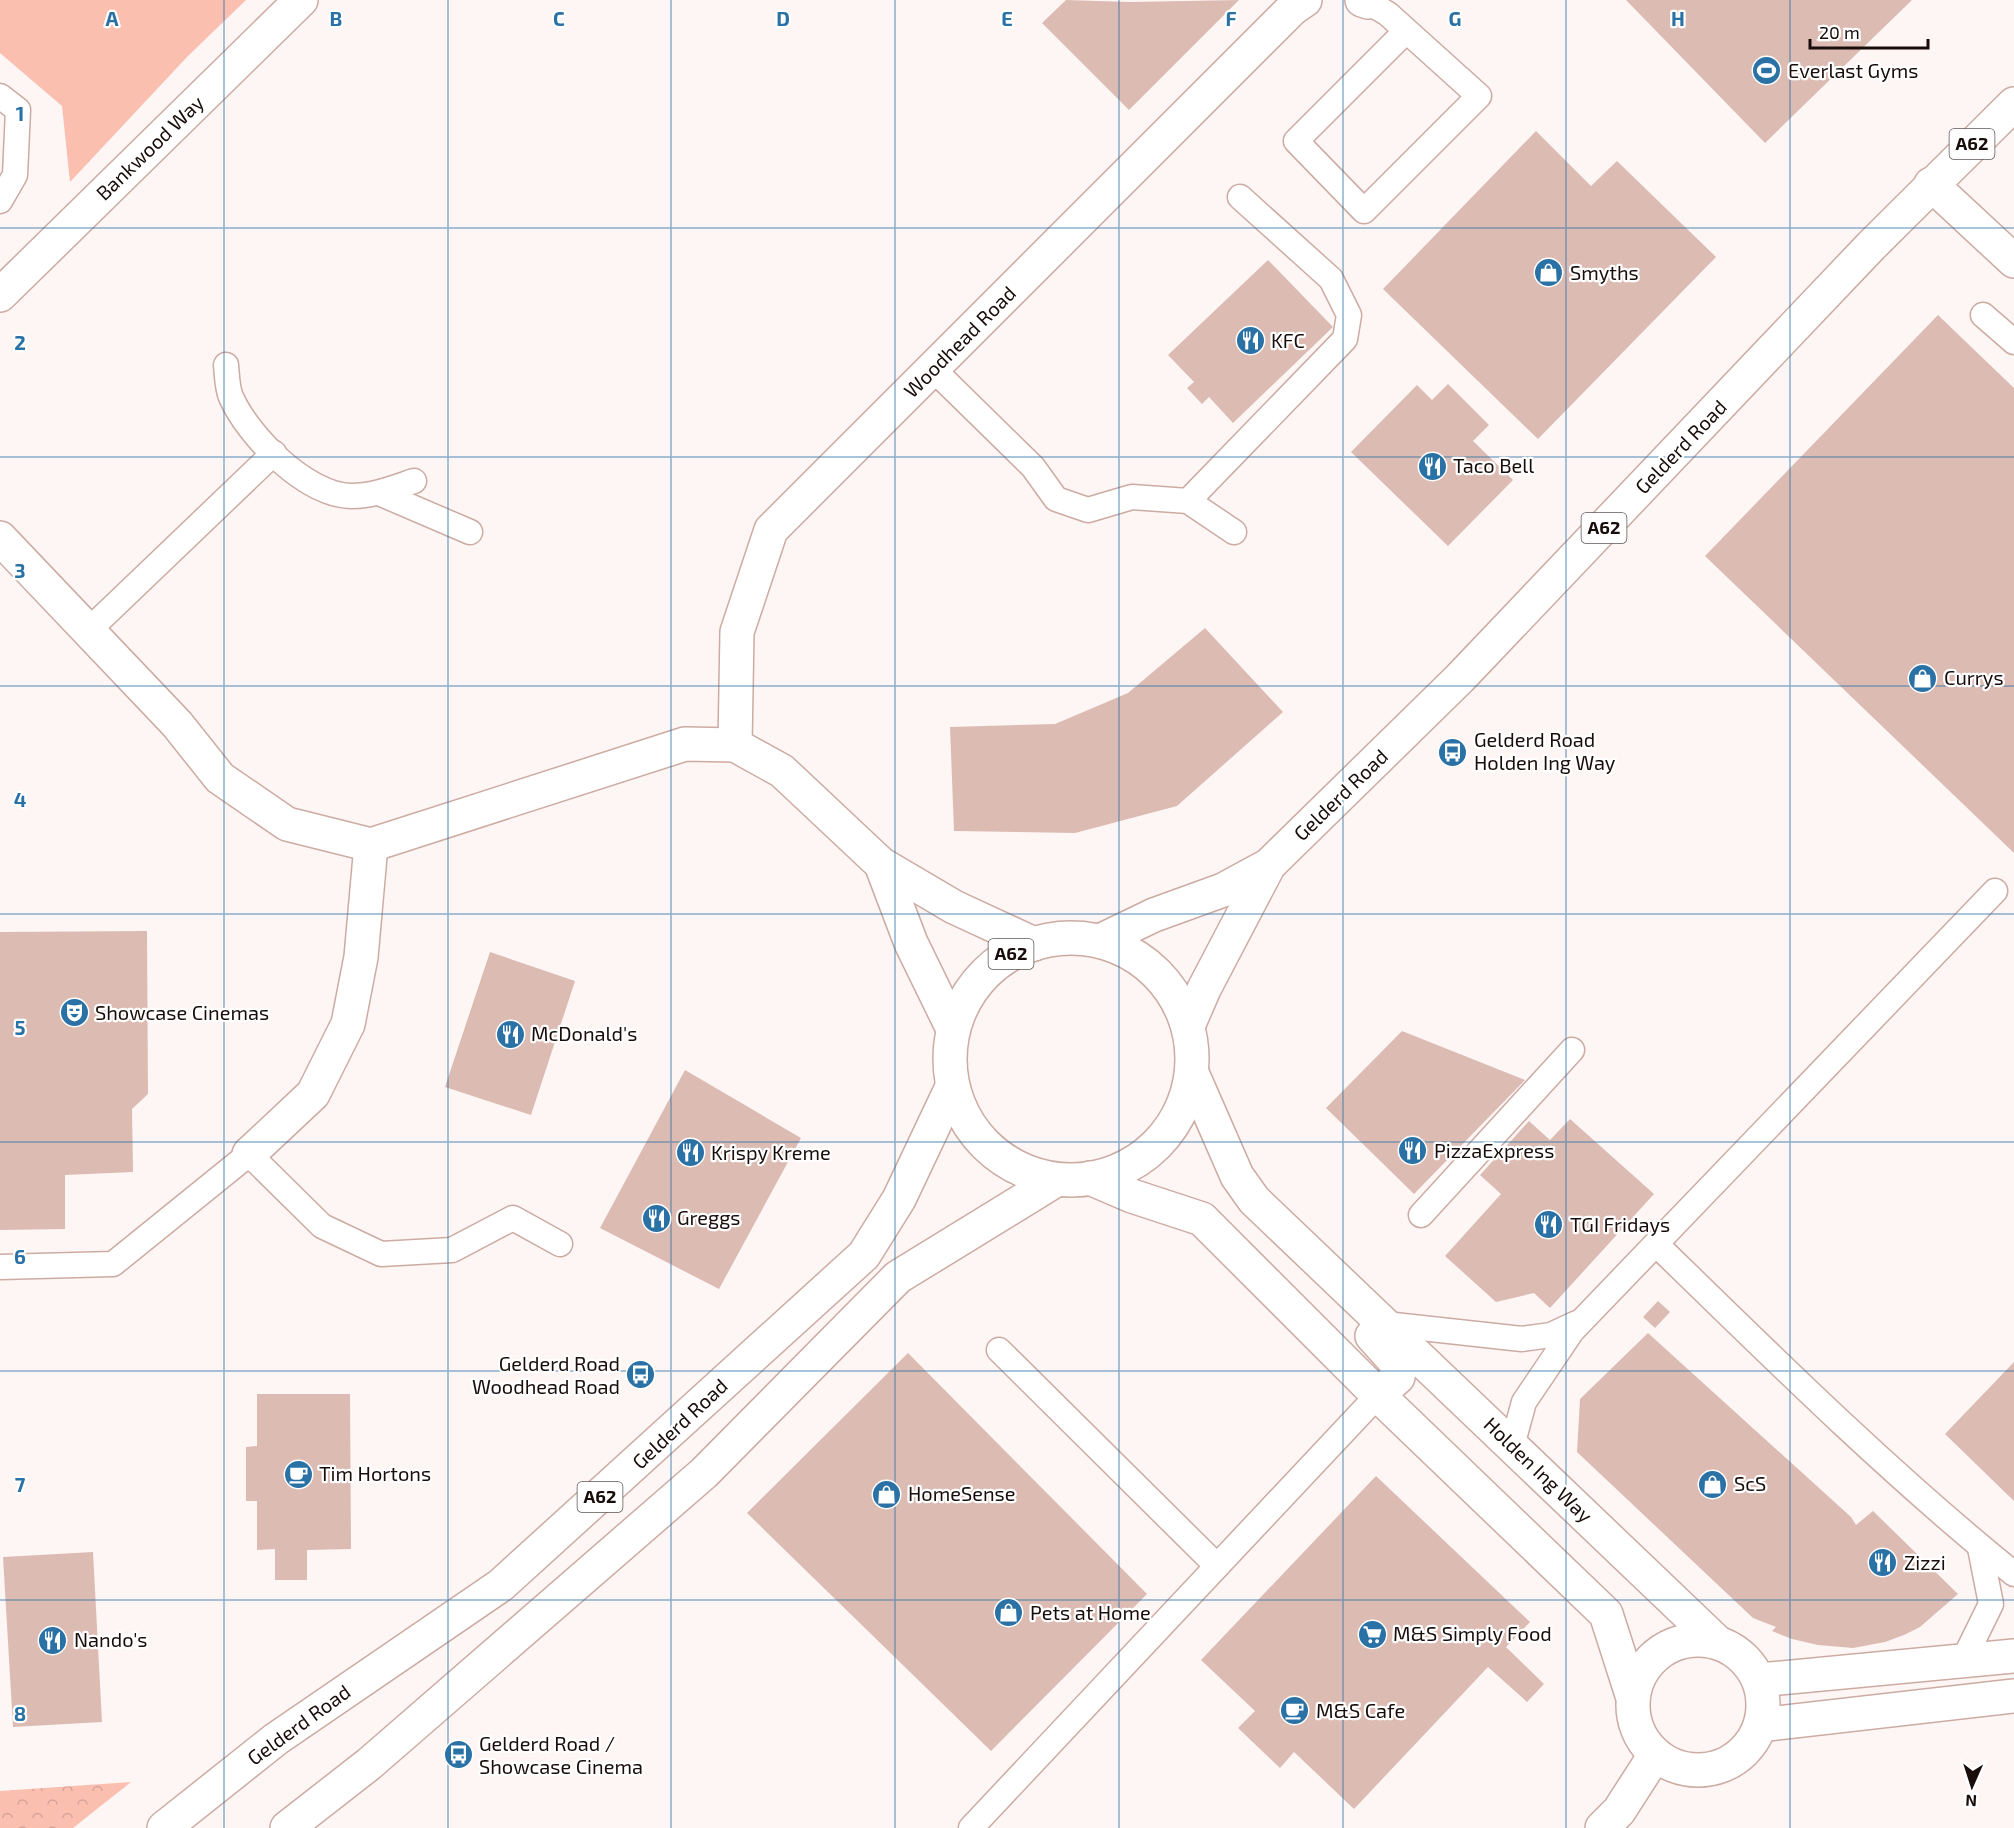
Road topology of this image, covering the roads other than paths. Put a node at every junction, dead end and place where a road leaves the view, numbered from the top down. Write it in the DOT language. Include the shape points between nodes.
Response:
graph roads {
  1 [pos="301,0"];
  2 [pos="1305,0"];
  3 [pos="1365,1"];
  4 [pos="1406,31"];
  5 [pos="0,96"];
  6 [pos="2014,104"];
  7 [pos="1931,184"];
  8 [pos="1240,197"];
  9 [pos="0,201"];
  10 [pos="2014,261"];
  11 [pos="0,295"];
  12 [pos="1983,315"];
  13 [pos="2014,342"];
  14 [pos="226,365"];
  15 [pos="933,369"];
  16 [pos="274,453"];
  17 [pos="414,481"];
  18 [pos="379,493"];
  19 [pos="1188,501"];
  20 [pos="470,532"];
  21 [pos="1234,532"];
  22 [pos="0,538"];
  23 [pos="88,631"];
  24 [pos="735,745"];
  25 [pos="371,844"];
  26 [pos="881,864"];
  27 [pos="1269,865"];
  28 [pos="1995,891"];
  29 [pos="1100,941"];
  30 [pos="1034,945"];
  31 [pos="1188,1026"];
  32 [pos="953,1029"];
  33 [pos="1572,1050"];
  34 [pos="1192,1072"];
  35 [pos="952,1087"];
  36 [pos="249,1154"];
  37 [pos="1090,1178"];
  38 [pos="1056,1180"];
  39 [pos="1421,1215"];
  40 [pos="560,1244"];
  41 [pos="1656,1244"];
  42 [pos="0,1267"];
  43 [pos="1358,1299"];
  44 [pos="1385,1324"];
  45 [pos="1577,1326"];
  46 [pos="999,1350"];
  47 [pos="1378,1395"];
  48 [pos="1512,1446"];
  49 [pos="1980,1548"];
  50 [pos="1217,1566"];
  51 [pos="2014,1574"];
  52 [pos="1718,1642"];
  53 [pos="2014,1656"];
  54 [pos="1963,1661"];
  55 [pos="1759,1680"];
  56 [pos="1632,1695"];
  57 [pos="2014,1696"];
  58 [pos="1760,1725"];
  59 [pos="1654,1755"];
  60 [pos="164,1828"];
  61 [pos="287,1828"];
  62 [pos="970,1828"];
  63 [pos="1602,1828"];
  1 -- 11 [label="street, Bankwood Way"];
  2 -- 15 [label="street, Woodhead Road"];
  3 -- 4 [label="lane" via="1388,14"];
  4 -- 4 [label="lane" via="1479,96 1364,211 1296,141"];
  5 -- 9 [label="lane" via="18,110 15,176"];
  6 -- 7 [label="street, Gelderd Road / A62"];
  7 -- 10 [label="street"];
  7 -- 27 [label="street, Gelderd Road / A62" via="1460,678"];
  8 -- 19 [label="lane" via="1331,279 1349,315 1345,339"];
  12 -- 13 [label="lane"];
  14 -- 16 [label="lane" via="230,395 250,430"];
  15 -- 19 [label="lane" via="1033,467 1056,499 1088,510 1132,497"];
  15 -- 24 [label="street, Woodhead Road" via="771,530 737,632"];
  16 -- 18 [label="lane" via="313,486 349,496"];
  16 -- 23 [label="lane"];
  17 -- 18 [label="lane"];
  18 -- 20 [label="lane"];
  19 -- 21 [label="lane"];
  22 -- 23 [label="street"];
  23 -- 25 [label="street" via="177,724 220,778 287,824"];
  24 -- 25 [label="street" via="685,744"];
  24 -- 26 [label="street" via="782,771"];
  25 -- 36 [label="street" via="361,957 348,1024 313,1094"];
  26 -- 30 [label="street" via="954,907"];
  26 -- 32 [label="street" via="911,943"];
  27 -- 29 [label="street, Gelderd Road / A62" via="1222,891 1154,915"];
  27 -- 31 [label="street, Gelderd Road / A62"];
  28 -- 41 [label="lane"];
  29 -- 30 [label="street, Gelderd Road / A62" via="1055,938"];
  29 -- 31 [label="street, Gelderd Road / A62" via="1124,950 1155,972 1175,996"];
  30 -- 32 [label="street, Gelderd Road / A62" via="1020,948 977,980"];
  31 -- 34 [label="street, Gelderd Road / A62"];
  32 -- 35 [label="street, Gelderd Road / A62"];
  33 -- 39 [label="lane"];
  34 -- 37 [label="street, Gelderd Road / A62" via="1182,1109 1161,1141 1130,1165"];
  34 -- 43 [label="street, Holden Ing Way" via="1237,1176 1254,1200"];
  35 -- 38 [label="street, Gelderd Road / A62" via="981,1142 1006,1162"];
  35 -- 60 [label="street, Gelderd Road / A62" via="899,1199 864,1256 501,1585 276,1739"];
  36 -- 40 [label="lane" via="322,1226 381,1254 452,1250 513,1218"];
  36 -- 42 [label="lane" via="113,1264"];
  37 -- 38 [label="street, Gelderd Road / A62"];
  37 -- 47 [label="street" via="1202,1219"];
  38 -- 61 [label="street, Gelderd Road / A62" via="897,1277 704,1473 369,1764"];
  41 -- 45 [label="lane"];
  41 -- 49 [label="lane" via="1854,1435"];
  43 -- 44 [label="street, Holden Ing Way"];
  43 -- 47 [label="street" via="1365,1329 1400,1366 1398,1377"];
  44 -- 45 [label="lane" via="1522,1339"];
  44 -- 48 [label="street, Holden Ing Way"];
  45 -- 48 [label="lane" via="1524,1402"];
  46 -- 50 [label="lane"];
  47 -- 50 [label="lane"];
  47 -- 56 [label="street" via="1606,1614"];
  48 -- 52 [label="street, Holden Ing Way"];
  49 -- 51 [label="lane"];
  49 -- 54 [label="lane" via="1991,1604"];
  50 -- 62 [label="lane"];
  52 -- 55 [label="street, Holden Ing Way" via="1735,1650"];
  52 -- 56 [label="street, Holden Ing Way" via="1695,1639 1673,1644 1653,1656 1640,1673"];
  53 -- 54 [label="street"];
  54 -- 55 [label="street"];
  55 -- 58 [label="street, Holden Ing Way" via="1764,1702"];
  56 -- 59 [label="street" via="1633,1717 1640,1738"];
  57 -- 58 [label="street"];
  58 -- 59 [label="street, Holden Ing Way" via="1751,1744 1736,1759 1716,1768 1694,1770 1673,1766"];
  59 -- 63 [label="street" via="1619,1811"];
}
